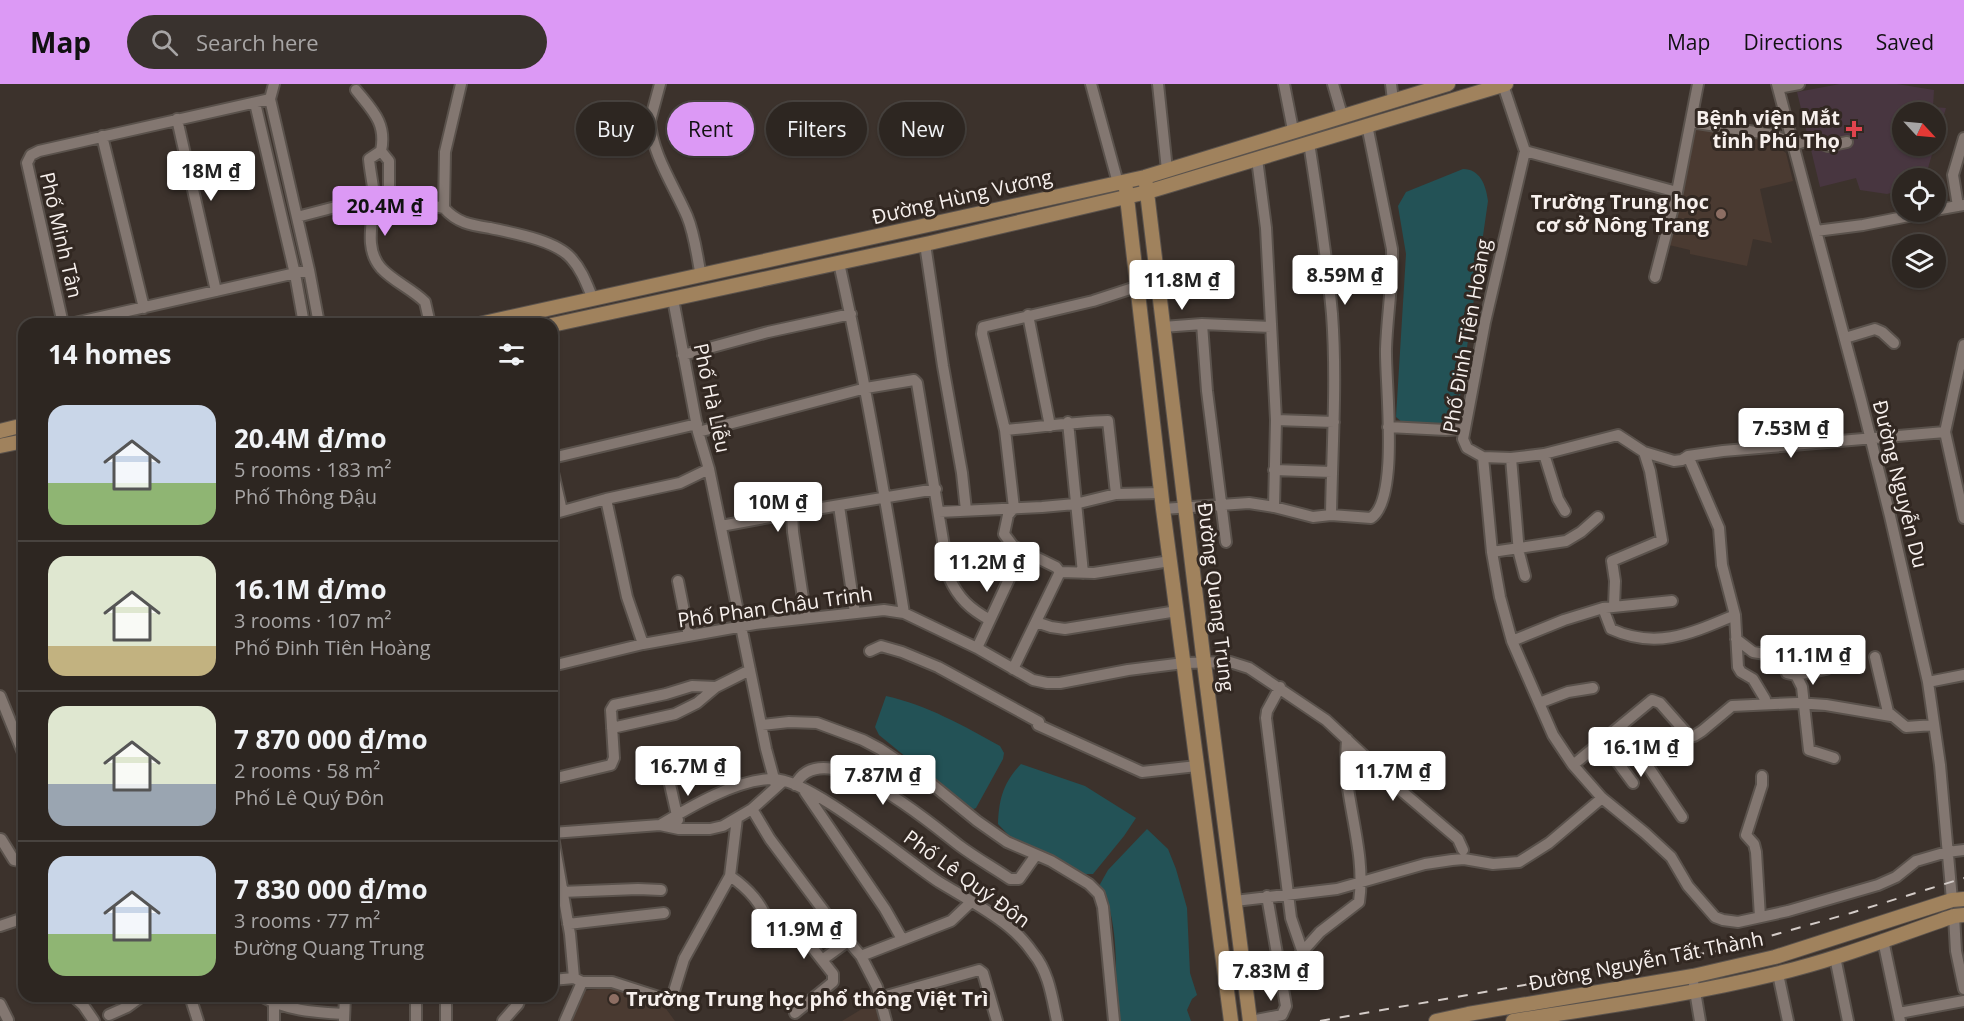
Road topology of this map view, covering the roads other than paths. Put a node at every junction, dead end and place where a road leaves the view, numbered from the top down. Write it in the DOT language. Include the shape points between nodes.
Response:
graph roads {
  1 [pos="274,84"];
  2 [pos="461,84"];
  3 [pos="660,84"];
  4 [pos="1091,84"];
  5 [pos="1158,84"];
  6 [pos="1284,84"];
  7 [pos="1333,84"];
  8 [pos="1391,84"];
  9 [pos="1448,84"];
  10 [pos="1698,84"];
  11 [pos="1799,84"];
  12 [pos="1505,85"];
  13 [pos="1778,86"];
  14 [pos="356,90"];
  15 [pos="270,99"];
  16 [pos="1393,100"];
  17 [pos="255,103"];
  18 [pos="1342,115"];
  19 [pos="177,119"];
  20 [pos="1691,122"];
  21 [pos="1367,125"];
  22 [pos="1293,130"];
  23 [pos="102,136"];
  24 [pos="1964,138"];
  25 [pos="1847,142"];
  26 [pos="1309,143"];
  27 [pos="1794,145"];
  28 [pos="381,151"];
  29 [pos="1525,151"];
  30 [pos="1257,159"];
  31 [pos="1167,170"];
  32 [pos="1145,177"];
  33 [pos="1122,182"];
  34 [pos="1167,187"];
  35 [pos="1148,192"];
  36 [pos="1677,192"];
  37 [pos="374,197"];
  38 [pos="389,197"];
  39 [pos="1128,197"];
  40 [pos="1961,205"];
  41 [pos="444,208"];
  42 [pos="1946,208"];
  43 [pos="1150,215"];
  44 [pos="297,217"];
  45 [pos="1892,219"];
  46 [pos="1816,231"];
  47 [pos="925,244"];
  48 [pos="839,263"];
  49 [pos="755,264"];
  50 [pos="309,270"];
  51 [pos="295,274"];
  52 [pos="701,276"];
  53 [pos="1655,277"];
  54 [pos="758,280"];
  55 [pos="1136,287"];
  56 [pos="216,291"];
  57 [pos="673,298"];
  58 [pos="593,299"];
  59 [pos="144,308"];
  60 [pos="851,314"];
  61 [pos="1028,315"];
  62 [pos="62,318"];
  63 [pos="98,318"];
  64 [pos="303,318"];
  65 [pos="318,318"];
  66 [pos="429,318"];
  67 [pos="506,318"];
  68 [pos="558,324"];
  69 [pos="1202,324"];
  70 [pos="1163,327"];
  71 [pos="1271,327"];
  72 [pos="1845,338"];
  73 [pos="1894,343"];
  74 [pos="1964,345"];
  75 [pos="683,355"];
  76 [pos="1961,368"];
  77 [pos="866,388"];
  78 [pos="1276,420"];
  79 [pos="1068,422"];
  80 [pos="1334,422"];
  81 [pos="18,426"];
  82 [pos="1050,426"];
  83 [pos="1388,427"];
  84 [pos="697,428"];
  85 [pos="1465,429"];
  86 [pos="0,430"];
  87 [pos="1005,430"];
  88 [pos="1945,432"];
  89 [pos="1870,438"];
  90 [pos="18,442"];
  91 [pos="0,446"];
  92 [pos="1644,452"];
  93 [pos="1544,453"];
  94 [pos="1688,456"];
  95 [pos="558,457"];
  96 [pos="1483,457"];
  97 [pos="1512,458"];
  98 [pos="709,469"];
  99 [pos="1274,470"];
  100 [pos="1332,472"];
  101 [pos="936,489"];
  102 [pos="1161,493"];
  103 [pos="1116,494"];
  104 [pos="606,499"];
  105 [pos="886,499"];
  106 [pos="1075,504"];
  107 [pos="1222,505"];
  108 [pos="839,506"];
  109 [pos="1185,507"];
  110 [pos="1274,507"];
  111 [pos="1014,508"];
  112 [pos="1162,509"];
  113 [pos="966,510"];
  114 [pos="558,512"];
  115 [pos="939,512"];
  116 [pos="1565,512"];
  117 [pos="792,513"];
  118 [pos="1331,515"];
  119 [pos="1964,516"];
  120 [pos="1598,517"];
  121 [pos="721,526"];
  122 [pos="1226,542"];
  123 [pos="1519,547"];
  124 [pos="1023,551"];
  125 [pos="1492,552"];
  126 [pos="1170,561"];
  127 [pos="1060,572"];
  128 [pos="1083,573"];
  129 [pos="1525,576"];
  130 [pos="678,581"];
  131 [pos="1671,601"];
  132 [pos="1609,607"];
  133 [pos="1177,611"];
  134 [pos="855,613"];
  135 [pos="904,613"];
  136 [pos="1735,615"];
  137 [pos="806,618"];
  138 [pos="990,620"];
  139 [pos="1036,622"];
  140 [pos="741,626"];
  141 [pos="689,636"];
  142 [pos="1736,639"];
  143 [pos="1512,640"];
  144 [pos="643,644"];
  145 [pos="976,648"];
  146 [pos="870,651"];
  147 [pos="1875,657"];
  148 [pos="1184,663"];
  149 [pos="1204,663"];
  150 [pos="558,665"];
  151 [pos="1012,669"];
  152 [pos="1826,669"];
  153 [pos="750,670"];
  154 [pos="1796,675"];
  155 [pos="1964,675"];
  156 [pos="1928,682"];
  157 [pos="716,687"];
  158 [pos="1280,687"];
  159 [pos="1593,688"];
  160 [pos="0,696"];
  161 [pos="1765,699"];
  162 [pos="1539,703"];
  163 [pos="1804,704"];
  164 [pos="1891,716"];
  165 [pos="4,720"];
  166 [pos="762,725"];
  167 [pos="1934,725"];
  168 [pos="1621,726"];
  169 [pos="612,728"];
  170 [pos="1347,739"];
  171 [pos="1602,741"];
  172 [pos="18,744"];
  173 [pos="1834,758"];
  174 [pos="1573,765"];
  175 [pos="1197,766"];
  176 [pos="667,771"];
  177 [pos="1762,776"];
  178 [pos="558,778"];
  179 [pos="778,782"];
  180 [pos="1633,783"];
  181 [pos="799,787"];
  182 [pos="1602,798"];
  183 [pos="752,809"];
  184 [pos="678,814"];
  185 [pos="1682,817"];
  186 [pos="737,818"];
  187 [pos="660,825"];
  188 [pos="679,829"];
  189 [pos="558,833"];
  190 [pos="1,839"];
  191 [pos="1462,850"];
  192 [pos="1964,850"];
  193 [pos="1947,852"];
  194 [pos="1036,855"];
  195 [pos="18,861"];
  196 [pos="558,872"];
  197 [pos="730,876"];
  198 [pos="1360,882"];
  199 [pos="661,890"];
  200 [pos="561,892"];
  201 [pos="1287,895"];
  202 [pos="1267,896"];
  203 [pos="1958,899"];
  204 [pos="1235,901"];
  205 [pos="971,902"];
  206 [pos="664,913"];
  207 [pos="1959,916"];
  208 [pos="1760,917"];
  209 [pos="18,920"];
  210 [pos="568,924"];
  211 [pos="0,926"];
  212 [pos="770,926"];
  213 [pos="835,926"];
  214 [pos="902,939"];
  215 [pos="1829,939"];
  216 [pos="1883,940"];
  217 [pos="848,941"];
  218 [pos="1302,950"];
  219 [pos="861,956"];
  220 [pos="1834,957"];
  221 [pos="822,960"];
  222 [pos="1778,974"];
  223 [pos="1281,976"];
  224 [pos="1693,976"];
  225 [pos="558,980"];
  226 [pos="578,980"];
  227 [pos="1964,989"];
  228 [pos="1695,991"];
  229 [pos="879,998"];
  230 [pos="80,1002"];
  231 [pos="134,1002"];
  232 [pos="192,1002"];
  233 [pos="345,1002"];
  234 [pos="416,1002"];
  235 [pos="446,1002"];
  236 [pos="519,1002"];
  237 [pos="1964,1002"];
  238 [pos="274,1003"];
  239 [pos="0,1004"];
  240 [pos="795,1013"];
  241 [pos="109,1015"];
  242 [pos="1469,1017"];
  243 [pos="1899,1017"];
  244 [pos="344,1018"];
  245 [pos="8,1020"];
  246 [pos="994,1020"];
  247 [pos="94,1021"];
  248 [pos="198,1021"];
  249 [pos="274,1021"];
  250 [pos="416,1021"];
  251 [pos="446,1021"];
  252 [pos="503,1021"];
  253 [pos="565,1021"];
  254 [pos="886,1021"];
  255 [pos="1057,1021"];
  256 [pos="1114,1021"];
  257 [pos="1231,1021"];
  258 [pos="1250,1021"];
  259 [pos="1436,1021"];
  260 [pos="1513,1021"];
  261 [pos="1700,1021"];
  262 [pos="1788,1021"];
  263 [pos="1848,1021"];
  1 -- 15 [label="street"];
  2 -- 41 [label="street" via="445,152"];
  3 -- 52 [label="street" via="650,126 688,219"];
  4 -- 33 [label="street"];
  5 -- 31 [label="street"];
  6 -- 22 [label="street"];
  7 -- 18 [label="street"];
  8 -- 16 [label="street"];
  9 -- 16 [label="main road, Đường Hùng Vương"];
  10 -- 20 [label="street"];
  11 -- 13 [label="street"];
  12 -- 21 [label="main road, Đường Hùng Vương"];
  12 -- 29 [label="street"];
  13 -- 27 [label="street, Đường Nguyễn Du"];
  14 -- 28 [label="street" via="379,120"];
  15 -- 17 [label="street"];
  15 -- 44 [label="street"];
  16 -- 18 [label="main road, Đường Hùng Vương"];
  17 -- 19 [label="street"];
  17 -- 51 [label="street"];
  18 -- 22 [label="main road, Đường Hùng Vương"];
  19 -- 23 [label="street"];
  19 -- 56 [label="street"];
  20 -- 27 [label="street" via="1773,135"];
  20 -- 36 [label="street"];
  21 -- 26 [label="main road, Đường Hùng Vương"];
  21 -- 83 [label="street" via="1392,249 1386,350"];
  22 -- 31 [label="main road, Đường Hùng Vương"];
  23 -- 59 [label="street"];
  23 -- 62 [label="street, Phố Minh Tân" via="39,151 27,163"];
  24 -- 40 [label="street" via="1953,175"];
  25 -- 27 [label="street" via="1828,146 1811,139"];
  26 -- 30 [label="main road, Đường Hùng Vương"];
  26 -- 80 [label="street" via="1332,316"];
  27 -- 46 [label="street, Đường Nguyễn Du"];
  28 -- 37 [label="street" via="369,159"];
  28 -- 38 [label="street" via="389,161"];
  29 -- 36 [label="street"];
  29 -- 85 [label="street, Phố Đinh Tiên Hoàng" via="1485,322"];
  30 -- 34 [label="main road, Đường Hùng Vương"];
  30 -- 71 [label="street" via="1266,228"];
  31 -- 32 [label="main road, Đường Hùng Vương"];
  32 -- 33 [label="main road, Đường Hùng Vương"];
  32 -- 35 [label="main road, Đường Quang Trung"];
  33 -- 39 [label="main road, Đường Quang Trung"];
  33 -- 49 [label="main road, Đường Hùng Vương"];
  34 -- 35 [label="main road, Đường Hùng Vương"];
  34 -- 43 [label="main road" via="1155,199"];
  35 -- 39 [label="main road, Đường Hùng Vương"];
  35 -- 43 [label="main road, Đường Quang Trung"];
  36 -- 53 [label="street"];
  37 -- 38 [label="street"];
  37 -- 44 [label="street"];
  37 -- 66 [label="street" via="370,235 376,261 389,276 425,302"];
  38 -- 41 [label="street"];
  39 -- 47 [label="main road, Đường Hùng Vương"];
  39 -- 55 [label="main road, Đường Quang Trung"];
  40 -- 42 [label="street"];
  41 -- 58 [label="street" via="465,224 514,234 562,250 581,271"];
  43 -- 70 [label="main road, Đường Quang Trung"];
  44 -- 50 [label="street"];
  45 -- 46 [label="street"];
  46 -- 72 [label="street, Đường Nguyễn Du"];
  47 -- 48 [label="main road, Đường Hùng Vương"];
  47 -- 113 [label="street"];
  48 -- 54 [label="main road, Đường Hùng Vương"];
  48 -- 60 [label="street"];
  49 -- 52 [label="main road, Đường Hùng Vương"];
  49 -- 54 [label="main road"];
  50 -- 51 [label="street"];
  50 -- 65 [label="street"];
  51 -- 56 [label="street"];
  51 -- 64 [label="street"];
  52 -- 58 [label="main road, Đường Hùng Vương"];
  54 -- 57 [label="main road, Đường Hùng Vương"];
  55 -- 61 [label="street"];
  55 -- 102 [label="main road, Đường Quang Trung"];
  56 -- 59 [label="street"];
  57 -- 68 [label="main road, Đường Hùng Vương"];
  57 -- 75 [label="street, Phố Hà Liễu"];
  58 -- 67 [label="main road, Đường Hùng Vương"];
  59 -- 63 [label="street"];
  60 -- 75 [label="street"];
  60 -- 77 [label="street"];
  61 -- 82 [label="street"];
  61 -- 87 [label="street" via="983,327"];
  69 -- 70 [label="street"];
  69 -- 71 [label="street"];
  69 -- 107 [label="street"];
  70 -- 109 [label="main road, Đường Quang Trung"];
  71 -- 78 [label="street"];
  72 -- 73 [label="street" via="1875,329"];
  72 -- 89 [label="street, Đường Nguyễn Du"];
  74 -- 76 [label="street"];
  75 -- 84 [label="street, Phố Hà Liễu"];
  76 -- 88 [label="street"];
  77 -- 84 [label="street"];
  77 -- 101 [label="street" via="912,379 917,383"];
  77 -- 105 [label="street"];
  78 -- 80 [label="street"];
  78 -- 99 [label="street"];
  79 -- 82 [label="street"];
  79 -- 103 [label="street" via="1108,421"];
  79 -- 106 [label="street"];
  80 -- 100 [label="street"];
  81 -- 86 [label="main road"];
  82 -- 87 [label="street"];
  83 -- 85 [label="street"];
  83 -- 118 [label="street" via="1386,487 1376,514 1371,518"];
  84 -- 95 [label="street"];
  84 -- 98 [label="street, Phố Hà Liễu"];
  85 -- 96 [label="street, Phố Đinh Tiên Hoàng" via="1467,448"];
  87 -- 111 [label="street"];
  88 -- 89 [label="street"];
  88 -- 119 [label="street"];
  89 -- 94 [label="street"];
  89 -- 156 [label="street, Đường Nguyễn Du"];
  90 -- 91 [label="main road"];
  92 -- 93 [label="street" via="1618,435"];
  92 -- 94 [label="street" via="1674,461"];
  92 -- 132 [label="street" via="1662,540 1612,561"];
  93 -- 97 [label="street"];
  93 -- 116 [label="street"];
  94 -- 136 [label="street" via="1719,528 1722,565"];
  96 -- 97 [label="street"];
  96 -- 125 [label="street"];
  97 -- 123 [label="street"];
  98 -- 104 [label="street" via="680,483"];
  98 -- 121 [label="street, Phố Hà Liễu"];
  99 -- 100 [label="street"];
  99 -- 110 [label="street"];
  100 -- 118 [label="street"];
  101 -- 105 [label="street"];
  101 -- 115 [label="street"];
  102 -- 103 [label="street"];
  102 -- 112 [label="main road, Đường Quang Trung"];
  103 -- 106 [label="street"];
  104 -- 114 [label="street"];
  104 -- 144 [label="street" via="627,597"];
  105 -- 108 [label="street"];
  105 -- 135 [label="street"];
  106 -- 111 [label="street"];
  106 -- 128 [label="street"];
  107 -- 109 [label="street"];
  107 -- 110 [label="street" via="1249,503"];
  107 -- 122 [label="street"];
  108 -- 117 [label="street"];
  108 -- 134 [label="street"];
  109 -- 112 [label="street"];
  109 -- 149 [label="main road, Đường Quang Trung"];
  110 -- 118 [label="street" via="1313,517"];
  111 -- 113 [label="street"];
  111 -- 124 [label="street" via="1008,515 1004,534"];
  112 -- 126 [label="main road, Đường Quang Trung"];
  113 -- 115 [label="street"];
  115 -- 138 [label="street" via="953,587 970,609"];
  117 -- 121 [label="street"];
  117 -- 137 [label="street"];
  120 -- 123 [label="street" via="1566,541"];
  121 -- 140 [label="street, Phố Hà Liễu"];
  123 -- 125 [label="street"];
  123 -- 129 [label="street"];
  124 -- 127 [label="street"];
  124 -- 138 [label="street"];
  125 -- 143 [label="street"];
  126 -- 128 [label="street"];
  126 -- 133 [label="main road, Đường Quang Trung"];
  127 -- 128 [label="street"];
  127 -- 139 [label="street"];
  130 -- 141 [label="street"];
  131 -- 132 [label="street"];
  132 -- 136 [label="street" via="1611,629 1644,638 1670,639"];
  132 -- 143 [label="street"];
  133 -- 139 [label="street" via="1065,629"];
  133 -- 148 [label="main road, Đường Quang Trung"];
  134 -- 135 [label="street, Phố Phan Châu Trinh"];
  134 -- 137 [label="street, Phố Phan Châu Trinh"];
  135 -- 145 [label="street, Phố Phan Châu Trinh"];
  136 -- 142 [label="street"];
  137 -- 140 [label="street, Phố Phan Châu Trinh"];
  138 -- 145 [label="street"];
  139 -- 151 [label="street"];
  140 -- 141 [label="street, Phố Phan Châu Trinh"];
  140 -- 153 [label="street, Phố Hà Liễu"];
  141 -- 144 [label="street, Phố Phan Châu Trinh"];
  142 -- 154 [label="street" via="1753,652 1783,657 1786,672"];
  142 -- 161 [label="street" via="1738,667 1753,679"];
  143 -- 162 [label="street"];
  144 -- 150 [label="street, Phố Phan Châu Trinh"];
  145 -- 151 [label="street, Phố Phan Châu Trinh"];
  146 -- 175 [label="street" via="881,646 938,667 1038,723 1142,772"];
  147 -- 164 [label="street"];
  148 -- 149 [label="street, Phố Phan Châu Trinh"];
  148 -- 151 [label="street, Phố Phan Châu Trinh" via="1060,683 1033,680"];
  148 -- 175 [label="main road, Đường Quang Trung"];
  149 -- 158 [label="street, Phố Phan Châu Trinh" via="1230,662 1249,668"];
  149 -- 204 [label="main road, Đường Quang Trung"];
  152 -- 154 [label="street"];
  153 -- 157 [label="street"];
  153 -- 166 [label="street, Phố Hà Liễu"];
  154 -- 163 [label="street"];
  155 -- 156 [label="street"];
  156 -- 167 [label="street, Đường Nguyễn Du"];
  157 -- 169 [label="street" via="698,703 675,714"];
  157 -- 169 [label="street" via="692,686 614,705 610,710"];
  158 -- 170 [label="street, Phố Phan Châu Trinh"];
  158 -- 201 [label="street" via="1266,718"];
  159 -- 162 [label="street"];
  160 -- 165 [label="street"];
  162 -- 174 [label="street" via="1553,735"];
  163 -- 164 [label="street"];
  163 -- 168 [label="street" via="1732,706 1690,736 1660,703 1652,700"];
  163 -- 173 [label="street" via="1809,750"];
  164 -- 167 [label="street" via="1906,728"];
  165 -- 172 [label="street"];
  166 -- 179 [label="street, Phố Hà Liễu"];
  166 -- 194 [label="street" via="817,723 863,740 928,781 1007,842"];
  167 -- 193 [label="street, Đường Nguyễn Du"];
  168 -- 171 [label="street"];
  168 -- 185 [label="street"];
  169 -- 178 [label="street" via="611,765"];
  170 -- 191 [label="street, Phố Phan Châu Trinh" via="1458,839"];
  170 -- 198 [label="street" via="1347,780"];
  171 -- 174 [label="street"];
  171 -- 180 [label="street"];
  174 -- 182 [label="street"];
  175 -- 257 [label="main road, Đường Quang Trung"];
  176 -- 184 [label="street"];
  177 -- 208 [label="street" via="1746,834 1756,852"];
  179 -- 181 [label="street, Phố Lê Quý Đôn"];
  179 -- 183 [label="street, Phố Lê Quý Đôn"];
  179 -- 184 [label="street, Phố Lê Quý Đôn" via="730,789"];
  181 -- 194 [label="street" via="798,779 806,772 823,769 876,784 1010,879 1019,879"];
  181 -- 205 [label="street, Phố Lê Quý Đôn"];
  181 -- 214 [label="street"];
  182 -- 198 [label="street" via="1549,843 1519,862 1452,860"];
  182 -- 208 [label="street" via="1671,857 1688,886 1715,916 1738,922"];
  183 -- 186 [label="street, Phố Lê Quý Đôn"];
  183 -- 213 [label="street"];
  184 -- 187 [label="street, Phố Lê Quý Đôn"];
  184 -- 188 [label="street"];
  186 -- 188 [label="street, Phố Lê Quý Đôn" via="710,829"];
  186 -- 197 [label="street"];
  187 -- 188 [label="street, Phố Lê Quý Đôn"];
  187 -- 189 [label="street, Phố Lê Quý Đôn"];
  190 -- 195 [label="street"];
  192 -- 193 [label="street"];
  193 -- 203 [label="street, Đường Nguyễn Du"];
  193 -- 208 [label="street" via="1917,861 1878,885"];
  194 -- 256 [label="street" via="1068,870 1099,894"];
  196 -- 200 [label="street"];
  197 -- 212 [label="street" via="761,905"];
  197 -- 226 [label="street" via="684,959 671,1001 612,982"];
  198 -- 201 [label="street"];
  198 -- 218 [label="street" via="1355,907"];
  199 -- 200 [label="street"];
  200 -- 210 [label="street"];
  201 -- 202 [label="street"];
  201 -- 218 [label="street"];
  202 -- 204 [label="street"];
  202 -- 223 [label="street"];
  203 -- 215 [label="main road, Đường Nguyễn Tất Thành"];
  204 -- 258 [label="main road, Đường Quang Trung"];
  205 -- 214 [label="street" via="951,921"];
  205 -- 255 [label="street, Phố Lê Quý Đôn" via="1008,926 1035,955 1047,979"];
  206 -- 210 [label="street"];
  207 -- 216 [label="main road, Đường Nguyễn Tất Thành"];
  207 -- 227 [label="street" via="1956,951"];
  209 -- 211 [label="street"];
  210 -- 226 [label="street"];
  213 -- 217 [label="street"];
  213 -- 221 [label="street" via="812,943"];
  214 -- 219 [label="street"];
  215 -- 220 [label="main road"];
  215 -- 224 [label="main road, Đường Nguyễn Tất Thành" via="1775,957"];
  216 -- 220 [label="main road, Đường Nguyễn Tất Thành"];
  216 -- 243 [label="street"];
  217 -- 219 [label="street"];
  217 -- 221 [label="street"];
  218 -- 223 [label="street"];
  219 -- 229 [label="street"];
  220 -- 222 [label="main road, Đường Nguyễn Tất Thành"];
  220 -- 263 [label="street"];
  221 -- 240 [label="street" via="834,982"];
  222 -- 228 [label="main road, Đường Nguyễn Tất Thành"];
  222 -- 262 [label="street"];
  223 -- 258 [label="street" via="1286,1006 1282,1015"];
  224 -- 228 [label="street"];
  224 -- 242 [label="main road, Đường Nguyễn Tất Thành"];
  225 -- 226 [label="street"];
  226 -- 253 [label="street"];
  228 -- 260 [label="main road, Đường Nguyễn Tất Thành"];
  228 -- 261 [label="street"];
  229 -- 246 [label="street" via="979,970"];
  229 -- 254 [label="street"];
  230 -- 247 [label="street"];
  231 -- 241 [label="street"];
  232 -- 248 [label="street"];
  233 -- 244 [label="street"];
  234 -- 250 [label="street"];
  235 -- 251 [label="street"];
  236 -- 252 [label="street"];
  237 -- 243 [label="street"];
  238 -- 244 [label="street"];
  238 -- 249 [label="street"];
  239 -- 245 [label="street"];
  242 -- 259 [label="main road, Đường Nguyễn Tất Thành"];
}
